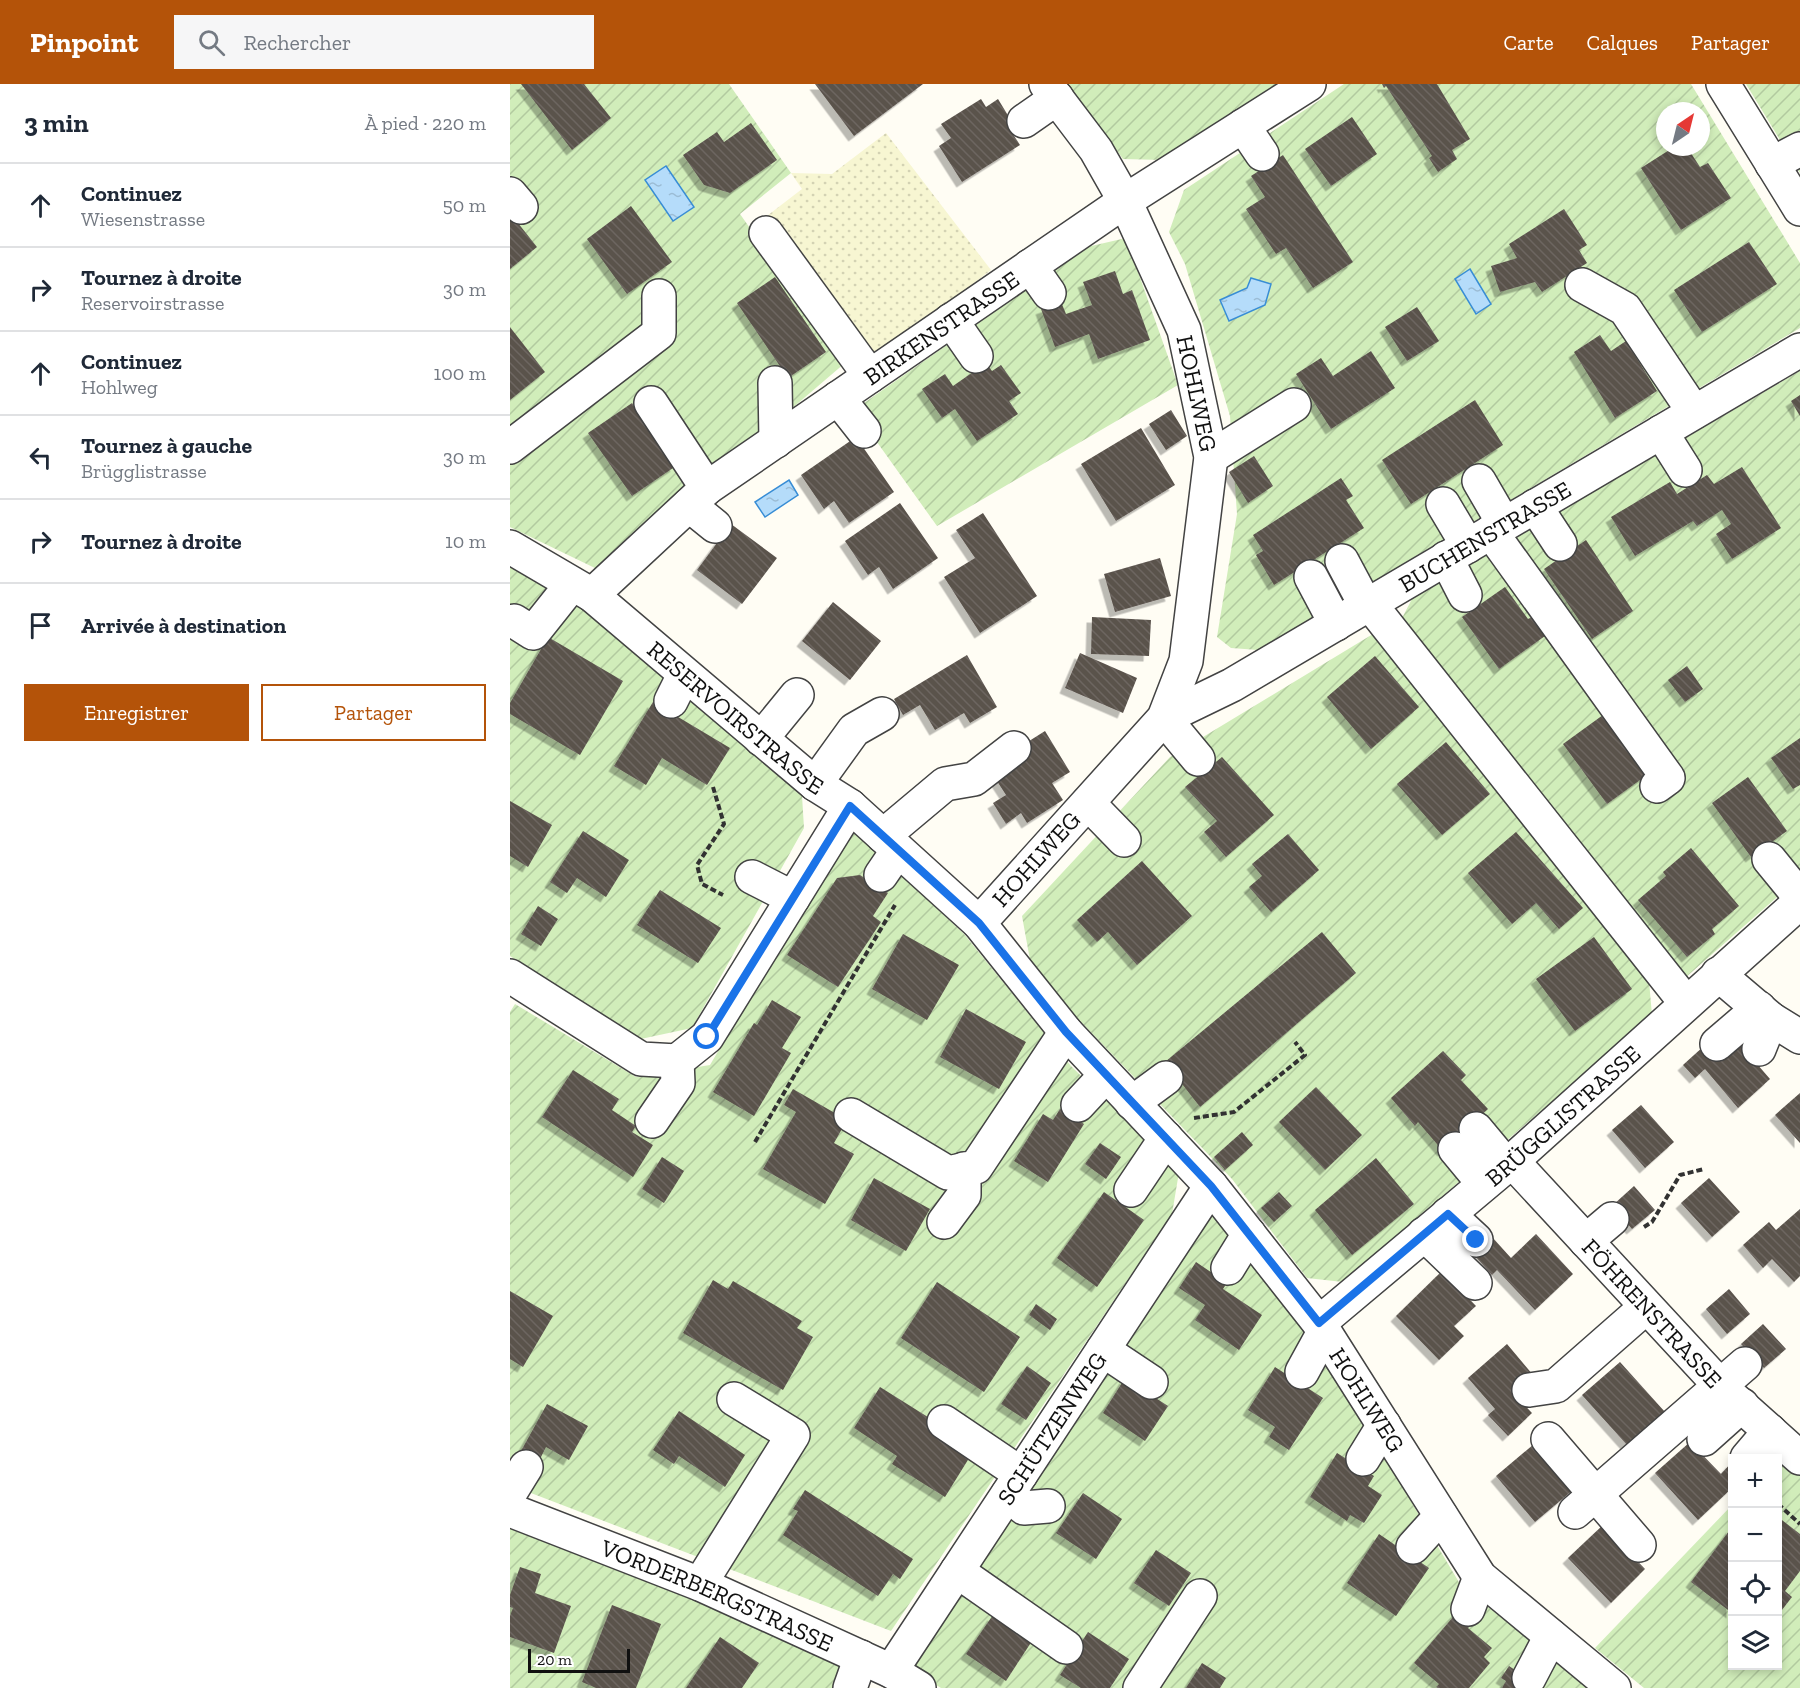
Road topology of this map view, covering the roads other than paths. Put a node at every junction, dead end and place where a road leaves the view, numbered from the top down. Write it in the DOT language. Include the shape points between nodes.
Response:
graph roads {
  1 [pos="1309,84"];
  2 [pos="1723,84"];
  3 [pos="1051,91"];
  4 [pos="1024,121"];
  5 [pos="1243,126"];
  6 [pos="1262,154"];
  7 [pos="1786,156"];
  8 [pos="1125,201"];
  9 [pos="1800,209"];
  10 [pos="766,233"];
  11 [pos="1030,266"];
  12 [pos="1582,285"];
  13 [pos="1049,293"];
  14 [pos="658,296"];
  15 [pos="951,320"];
  16 [pos="1800,350"];
  17 [pos="976,356"];
  18 [pos="870,376"];
  19 [pos="776,383"];
  20 [pos="838,398"];
  21 [pos="651,404"];
  22 [pos="1294,405"];
  23 [pos="1695,412"];
  24 [pos="864,431"];
  25 [pos="1661,432"];
  26 [pos="776,441"];
  27 [pos="510,447"];
  28 [pos="1211,457"];
  29 [pos="1685,470"];
  30 [pos="1479,481"];
  31 [pos="698,497"];
  32 [pos="1443,504"];
  33 [pos="1534,506"];
  34 [pos="715,526"];
  35 [pos="1477,540"];
  36 [pos="1560,544"];
  37 [pos="510,547"];
  38 [pos="1342,561"];
  39 [pos="1311,577"];
  40 [pos="582,590"];
  41 [pos="1465,595"];
  42 [pos="1368,605"];
  43 [pos="514,621"];
  44 [pos="1336,624"];
  45 [pos="797,695"];
  46 [pos="882,714"];
  47 [pos="1164,718"];
  48 [pos="761,739"];
  49 [pos="1014,748"];
  50 [pos="1198,759"];
  51 [pos="815,784"];
  52 [pos="1657,786"];
  53 [pos="1088,802"];
  54 [pos="850,806"];
  55 [pos="1124,840"];
  56 [pos="895,858"];
  57 [pos="1769,859"];
  58 [pos="752,877"];
  59 [pos="1800,897"];
  60 [pos="793,898"];
  61 [pos="1800,902"];
  62 [pos="979,923"];
  63 [pos="1718,974"];
  64 [pos="510,976"];
  65 [pos="1668,994"];
  66 [pos="1782,1020"];
  67 [pos="1066,1032"];
  68 [pos="1717,1044"];
  69 [pos="1759,1049"];
  70 [pos="677,1061"];
  71 [pos="1106,1075"];
  72 [pos="1166,1077"];
  73 [pos="1078,1105"];
  74 [pos="851,1115"];
  75 [pos="652,1121"];
  76 [pos="1150,1122"];
  77 [pos="1466,1139"];
  78 [pos="964,1169"];
  79 [pos="1501,1170"];
  80 [pos="1211,1186"];
  81 [pos="1131,1190"];
  82 [pos="1612,1219"];
  83 [pos="944,1222"];
  84 [pos="1436,1224"];
  85 [pos="1249,1234"];
  86 [pos="1476,1240"];
  87 [pos="1586,1241"];
  88 [pos="1228,1268"];
  89 [pos="1475,1283"];
  90 [pos="1646,1307"];
  91 [pos="1321,1328"];
  92 [pos="1103,1350"];
  93 [pos="1745,1364"];
  94 [pos="1302,1372"];
  95 [pos="1151,1382"];
  96 [pos="1528,1390"];
  97 [pos="1731,1395"];
  98 [pos="734,1399"];
  99 [pos="944,1422"];
  100 [pos="1384,1425"];
  101 [pos="1770,1431"];
  102 [pos="1548,1439"];
  103 [pos="1704,1439"];
  104 [pos="1750,1454"];
  105 [pos="1800,1458"];
  106 [pos="1363,1459"];
  107 [pos="1014,1484"];
  108 [pos="1585,1504"];
  109 [pos="1048,1506"];
  110 [pos="510,1510"];
  111 [pos="1441,1516"];
  112 [pos="1639,1545"];
  113 [pos="1413,1547"];
  114 [pos="957,1571"];
  115 [pos="1480,1577"];
  116 [pos="700,1584"];
  117 [pos="1200,1596"];
  118 [pos="1468,1609"];
  119 [pos="1551,1636"];
  120 [pos="1066,1647"];
  121 [pos="861,1657"];
  122 [pos="891,1671"];
  123 [pos="1528,1678"];
  124 [pos="850,1688"];
  125 [pos="919,1688"];
  126 [pos="1140,1688"];
  127 [pos="1614,1688"];
  1 -- 5 [label="street, BIRKENSTRASSE"];
  2 -- 7 [label="street"];
  3 -- 4 [label="street"];
  3 -- 8 [label="street, HOHLWEG" via="1096,150"];
  5 -- 6 [label="street"];
  5 -- 8 [label="street, BIRKENSTRASSE"];
  7 -- 9 [label="street"];
  8 -- 11 [label="street, BIRKENSTRASSE"];
  8 -- 28 [label="street, HOHLWEG" via="1184,330"];
  10 -- 18 [label="street"];
  11 -- 13 [label="street"];
  11 -- 15 [label="street, BIRKENSTRASSE"];
  12 -- 23 [label="street" via="1625,309"];
  14 -- 27 [label="street" via="659,333"];
  15 -- 17 [label="street"];
  15 -- 18 [label="street, BIRKENSTRASSE"];
  16 -- 23 [label="street, BUCHENSTRASSE"];
  18 -- 20 [label="street, BIRKENSTRASSE"];
  19 -- 26 [label="street"];
  20 -- 24 [label="street"];
  20 -- 26 [label="street, BIRKENSTRASSE"];
  21 -- 31 [label="street"];
  22 -- 28 [label="street"];
  23 -- 25 [label="street, BUCHENSTRASSE"];
  25 -- 29 [label="street"];
  25 -- 33 [label="street, BUCHENSTRASSE"];
  26 -- 31 [label="street, BIRKENSTRASSE"];
  28 -- 47 [label="street, HOHLWEG" via="1186,661"];
  30 -- 35 [label="street"];
  31 -- 34 [label="street"];
  31 -- 40 [label="street, BIRKENSTRASSE"];
  32 -- 35 [label="street"];
  33 -- 35 [label="street, BUCHENSTRASSE"];
  33 -- 36 [label="street"];
  35 -- 41 [label="street"];
  35 -- 42 [label="street, BUCHENSTRASSE"];
  35 -- 52 [label="street" via="1668,778"];
  37 -- 40 [label="street, RESERVOIRSTRASSE"];
  38 -- 42 [label="street"];
  39 -- 44 [label="street"];
  40 -- 43 [label="street, BIRKENSTRASSE" via="533,633"];
  40 -- 48 [label="street, RESERVOIRSTRASSE" via="677,688"];
  42 -- 44 [label="street, BUCHENSTRASSE"];
  42 -- 65 [label="street"];
  44 -- 47 [label="street, BUCHENSTRASSE" via="1232,685"];
  45 -- 48 [label="street"];
  46 -- 51 [label="street" via="854,730"];
  47 -- 50 [label="street"];
  47 -- 53 [label="street, HOHLWEG"];
  48 -- 51 [label="street, RESERVOIRSTRASSE"];
  49 -- 56 [label="street" via="974,779 945,784"];
  51 -- 54 [label="street, RESERVOIRSTRASSE"];
  53 -- 55 [label="street"];
  53 -- 62 [label="street, HOHLWEG"];
  54 -- 56 [label="street, RESERVOIRSTRASSE"];
  54 -- 60 [label="street"];
  56 -- 62 [label="street, RESERVOIRSTRASSE"];
  57 -- 59 [label="street"];
  58 -- 60 [label="street"];
  60 -- 70 [label="street" via="707,1037"];
  61 -- 63 [label="street, BRÜGGLISTRASSE"];
  62 -- 67 [label="street, HOHLWEG"];
  63 -- 65 [label="street, BRÜGGLISTRASSE"];
  63 -- 66 [label="street"];
  64 -- 70 [label="street" via="641,1059"];
  65 -- 79 [label="street, BRÜGGLISTRASSE"];
  66 -- 68 [label="street"];
  66 -- 69 [label="street"];
  67 -- 71 [label="street, HOHLWEG"];
  67 -- 78 [label="street" via="976,1167"];
  70 -- 75 [label="street" via="678,1083"];
  71 -- 73 [label="street"];
  71 -- 76 [label="street, HOHLWEG"];
  72 -- 76 [label="street"];
  74 -- 78 [label="street" via="948,1173"];
  76 -- 80 [label="street, HOHLWEG"];
  76 -- 81 [label="street"];
  77 -- 79 [label="street, FÖHRENSTRASSE"];
  78 -- 83 [label="street" via="964,1195"];
  79 -- 84 [label="street, BRÜGGLISTRASSE"];
  79 -- 87 [label="street, FÖHRENSTRASSE"];
  80 -- 85 [label="street, HOHLWEG"];
  80 -- 92 [label="street, SCHÜTZENWEG"];
  82 -- 87 [label="street"];
  84 -- 86 [label="street"];
  84 -- 89 [label="street"];
  84 -- 91 [label="street, BRÜGGLISTRASSE" via="1390,1251"];
  85 -- 88 [label="street"];
  85 -- 91 [label="street, HOHLWEG"];
  87 -- 90 [label="street, FÖHRENSTRASSE"];
  90 -- 96 [label="street" via="1557,1386"];
  90 -- 97 [label="street, FÖHRENSTRASSE" via="1694,1339"];
  91 -- 94 [label="street"];
  91 -- 100 [label="street, HOHLWEG"];
  92 -- 95 [label="street"];
  92 -- 107 [label="street, SCHÜTZENWEG"];
  93 -- 97 [label="street"];
  97 -- 101 [label="street, FÖHRENSTRASSE"];
  97 -- 103 [label="street"];
  97 -- 108 [label="street"];
  98 -- 116 [label="street" via="792,1435 749,1485"];
  99 -- 107 [label="street"];
  100 -- 106 [label="street"];
  100 -- 111 [label="street, HOHLWEG"];
  101 -- 104 [label="street"];
  101 -- 105 [label="street, FÖHRENSTRASSE"];
  102 -- 108 [label="street"];
  107 -- 109 [label="street" via="1024,1508"];
  107 -- 114 [label="street, SCHÜTZENWEG"];
  108 -- 112 [label="street"];
  110 -- 116 [label="street, VORDERBERGSTRASSE"];
  111 -- 113 [label="street"];
  111 -- 115 [label="street, HOHLWEG"];
  114 -- 120 [label="street"];
  114 -- 122 [label="street, SCHÜTZENWEG"];
  115 -- 118 [label="street"];
  115 -- 119 [label="street, HOHLWEG"];
  116 -- 121 [label="street, VORDERBERGSTRASSE"];
  117 -- 126 [label="street"];
  119 -- 123 [label="street"];
  119 -- 127 [label="street, HOHLWEG"];
  121 -- 122 [label="street, VORDERBERGSTRASSE"];
  121 -- 124 [label="street"];
  122 -- 125 [label="street, VORDERBERGSTRASSE"];
}
